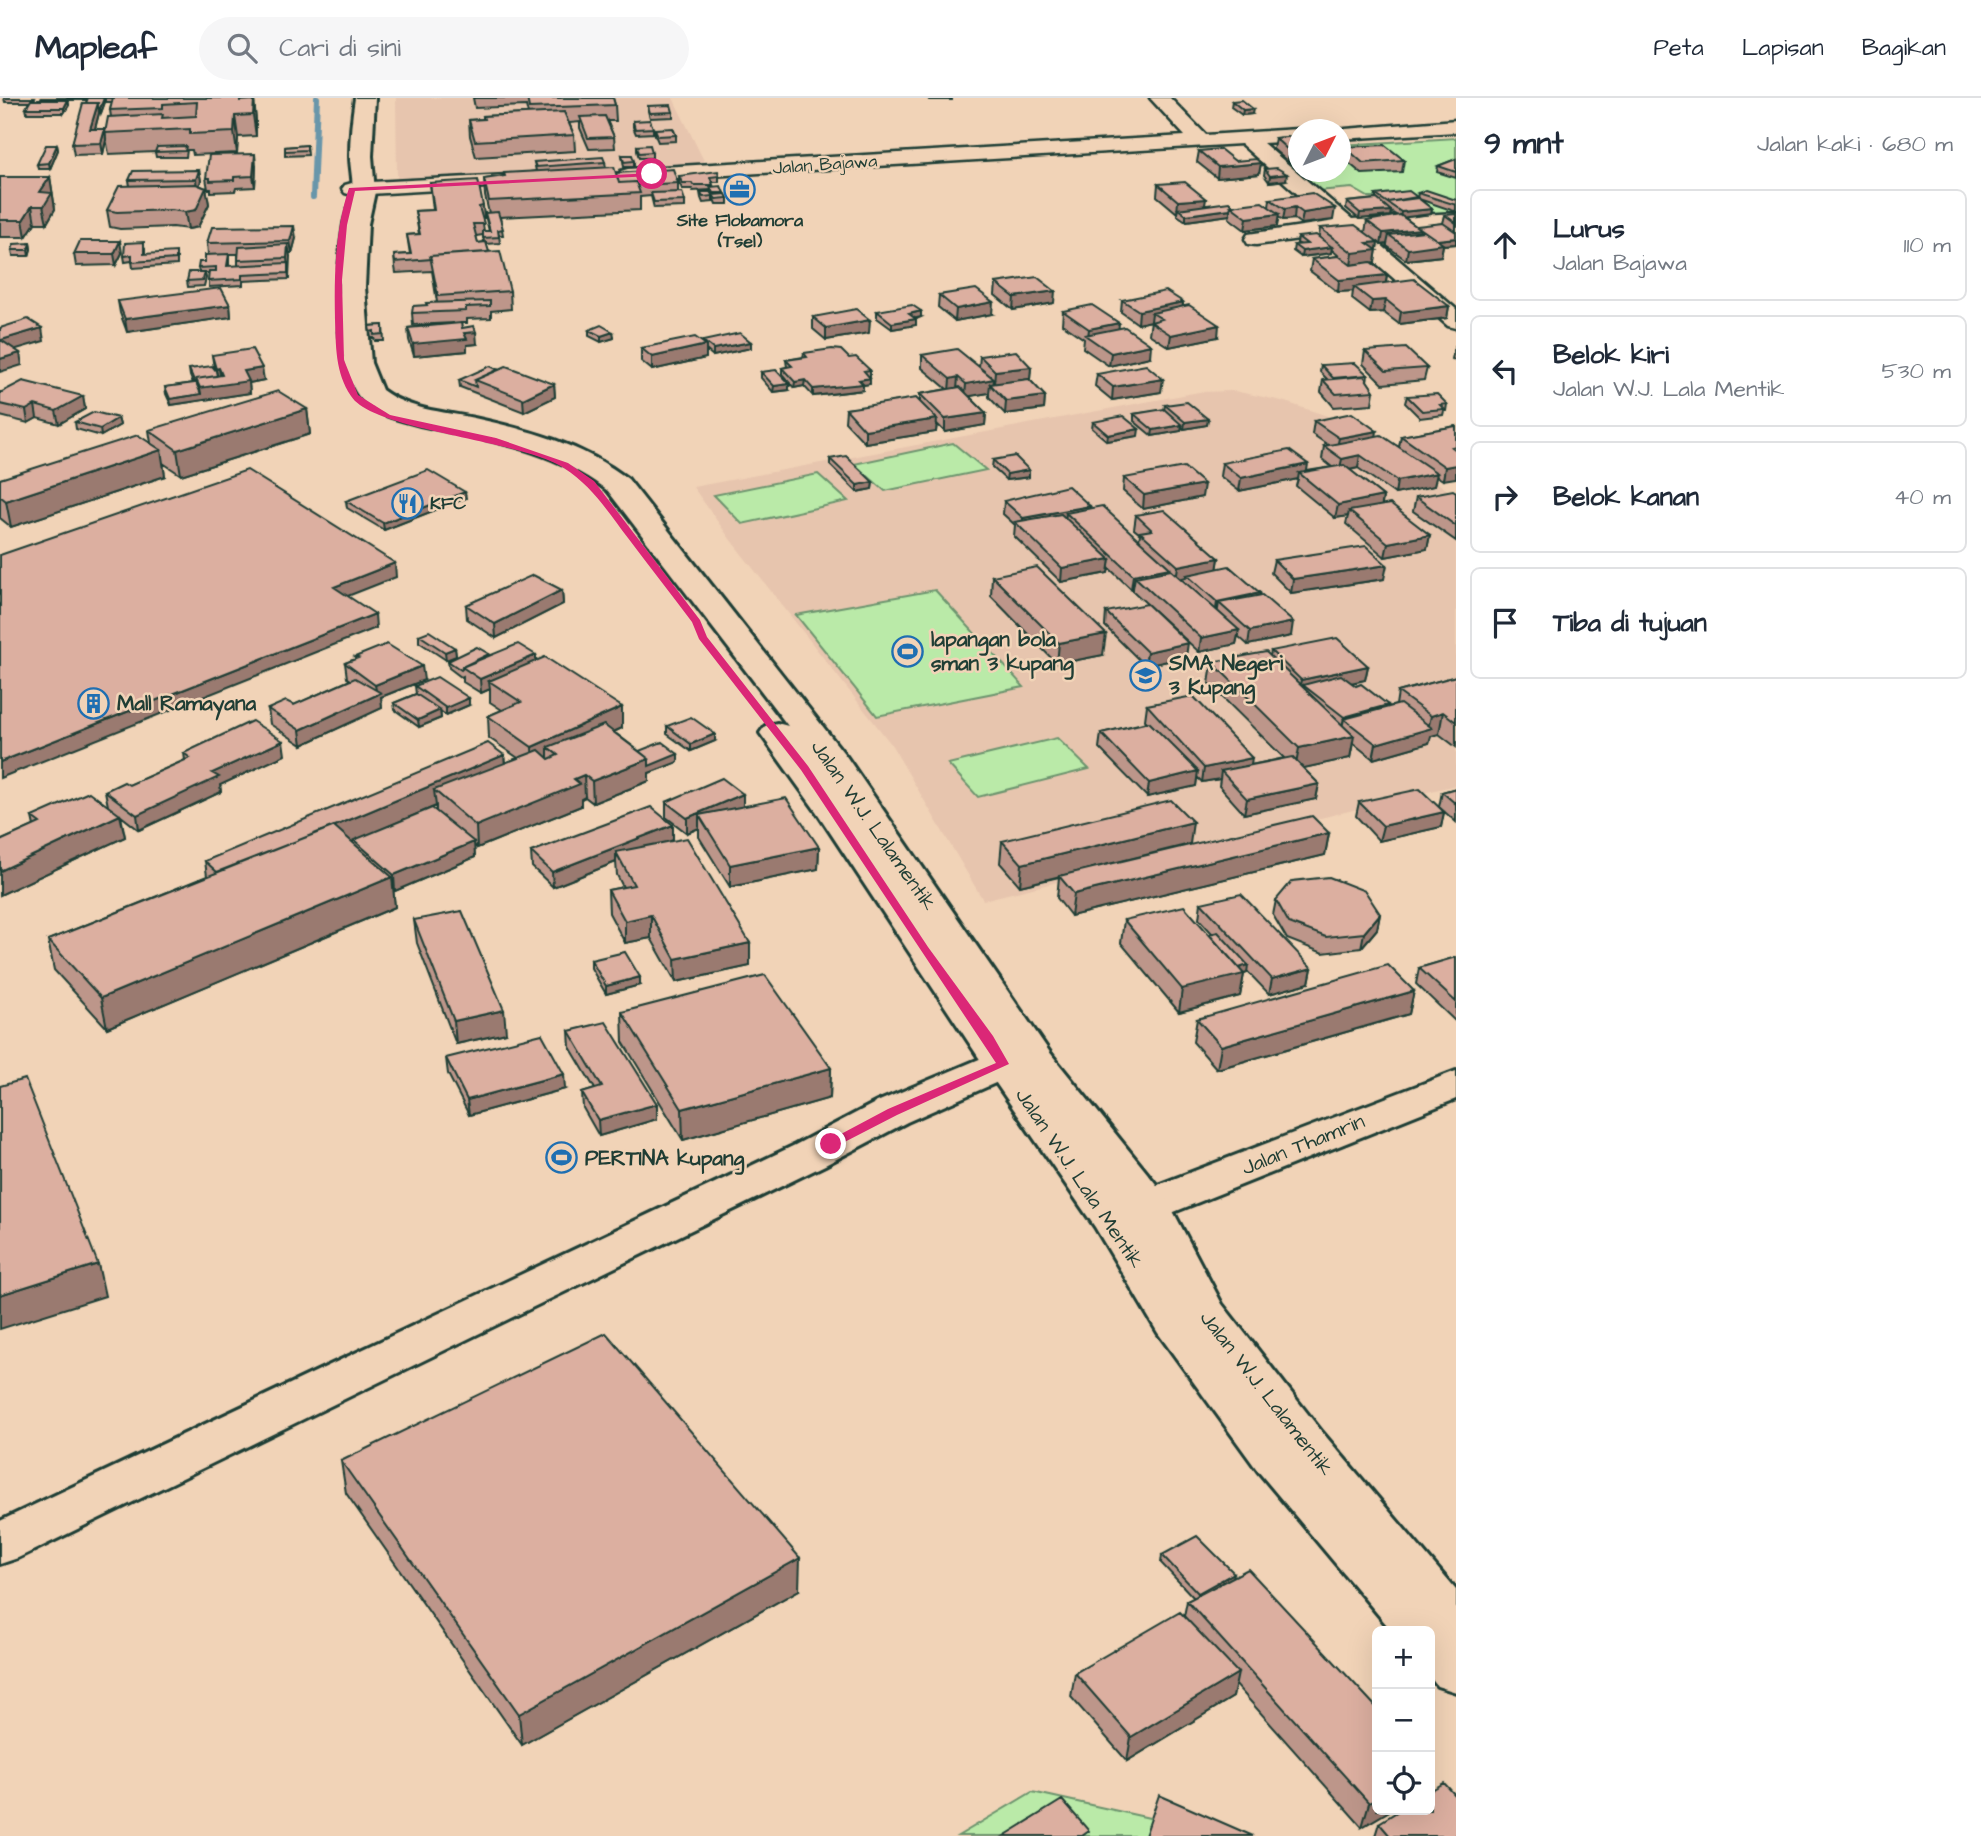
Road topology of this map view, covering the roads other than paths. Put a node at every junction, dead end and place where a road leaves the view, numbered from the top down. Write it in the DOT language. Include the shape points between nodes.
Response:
graph roads {
  1 [pos="352,98"];
  2 [pos="365,98"];
  3 [pos="1147,98"];
  4 [pos="1159,98"];
  5 [pos="1456,126"];
  6 [pos="1351,132"];
  7 [pos="1288,136"];
  8 [pos="1246,138"];
  9 [pos="1191,141"];
  10 [pos="609,176"];
  11 [pos="554,179"];
  12 [pos="358,189"];
  13 [pos="1456,219"];
  14 [pos="1348,226"];
  15 [pos="1256,239"];
  16 [pos="1456,321"];
  17 [pos="1020,1064"];
  18 [pos="1456,1084"];
  19 [pos="1130,1210"];
  20 [pos="0,1544"];
  21 [pos="1419,1626"];
  22 [pos="1456,1626"];
  23 [pos="1435,1646"];
  24 [pos="1456,1670"];
  1 -- 12 [label="main road, Jalan W.J. Lala Mentik" via="348,153"];
  2 -- 12 [label="main road"];
  3 -- 9 [label="street"];
  4 -- 9 [label="street"];
  5 -- 6 [label="street"];
  7 -- 8 [label="street, Jalan Bajawa"];
  8 -- 9 [label="street, Jalan Bajawa"];
  8 -- 14 [label="street"];
  9 -- 10 [label="street, Jalan Bajawa"];
  11 -- 12 [label="street"];
  12 -- 17 [label="main road, Jalan W.J. Lala Mentik" via="344,225 337,326 340,360 355,397 387,417 541,454 591,483 805,769 988,1039"];
  13 -- 14 [label="street"];
  14 -- 15 [label="street"];
  14 -- 16 [label="street"];
  17 -- 19 [label="main road, Jalan W.J. Lala Mentik"];
  17 -- 20 [label="main road" via="892,1112"];
  18 -- 19 [label="main road, Jalan Thamrin"];
  19 -- 21 [label="main road, Jalan W.J. Lala Mentik" via="1174,1321 1275,1458"];
  19 -- 22 [label="main road, Jalan W.J. Lalamentik" via="1305,1445"];
  23 -- 24 [label="main road"];
}
